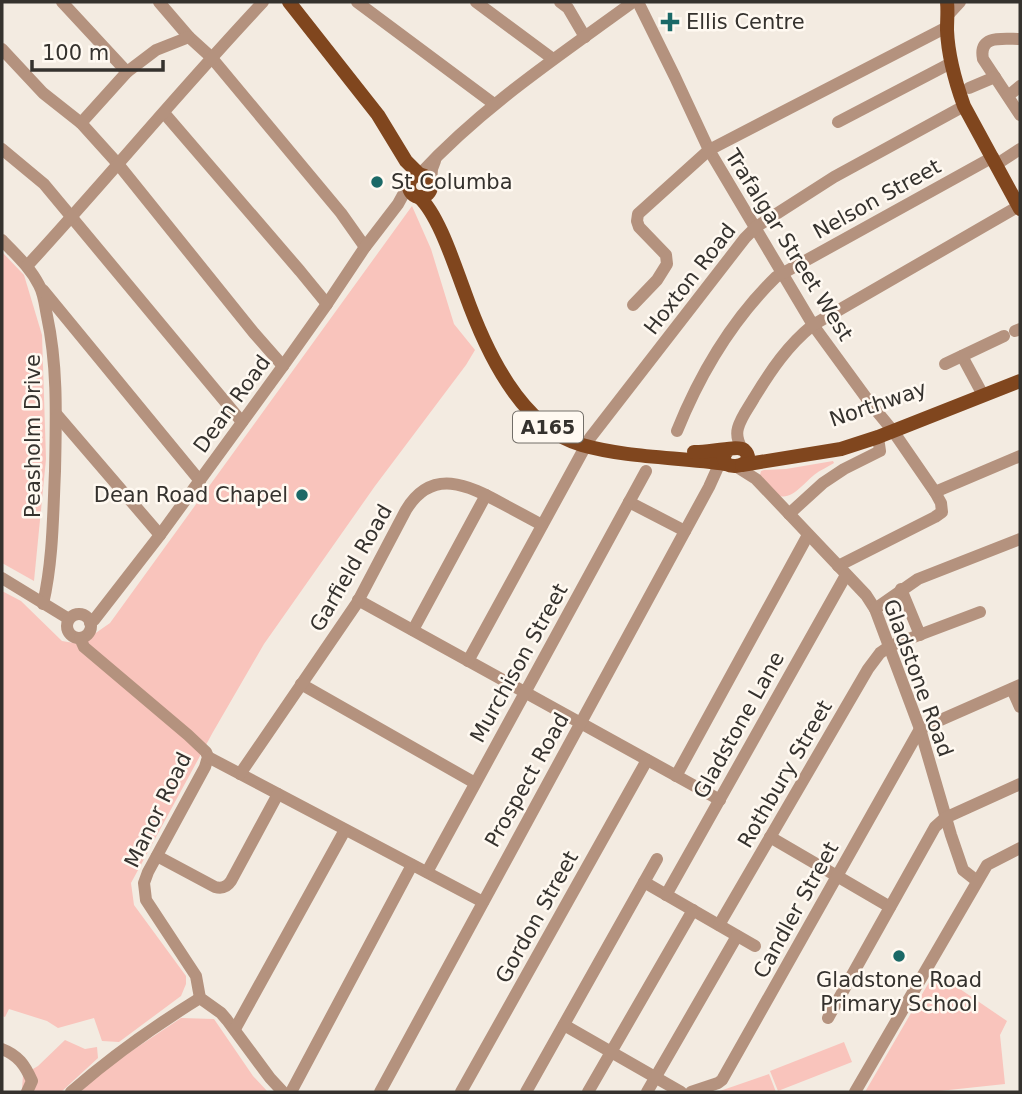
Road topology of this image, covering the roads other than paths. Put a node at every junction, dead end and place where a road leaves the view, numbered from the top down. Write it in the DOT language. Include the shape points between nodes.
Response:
graph roads {
  1 [pos="62,2"];
  2 [pos="159,2"];
  3 [pos="262,2"];
  4 [pos="289,2"];
  5 [pos="357,2"];
  6 [pos="475,2"];
  7 [pos="560,2"];
  8 [pos="635,2"];
  9 [pos="960,2"];
  10 [pos="947,15"];
  11 [pos="189,37"];
  12 [pos="585,37"];
  13 [pos="1020,39"];
  14 [pos="2,50"];
  15 [pos="211,57"];
  16 [pos="553,59"];
  17 [pos="951,62"];
  18 [pos="127,72"];
  19 [pos="995,77"];
  20 [pos="1020,86"];
  21 [pos="969,88"];
  22 [pos="1008,96"];
  23 [pos="494,104"];
  24 [pos="964,106"];
  25 [pos="164,113"];
  26 [pos="1020,115"];
  27 [pos="838,122"];
  28 [pos="81,123"];
  29 [pos="2,149"];
  30 [pos="1020,149"];
  31 [pos="709,150"];
  32 [pos="995,160"];
  33 [pos="118,164"];
  34 [pos="420,180"];
  35 [pos="418,197"];
  36 [pos="398,204"];
  37 [pos="1020,207"];
  38 [pos="432,211"];
  39 [pos="72,216"];
  40 [pos="756,227"];
  41 [pos="2,240"];
  42 [pos="365,247"];
  43 [pos="27,265"];
  44 [pos="782,273"];
  45 [pos="40,287"];
  46 [pos="327,304"];
  47 [pos="633,305"];
  48 [pos="814,325"];
  49 [pos="1013,332"];
  50 [pos="962,356"];
  51 [pos="945,364"];
  52 [pos="283,366"];
  53 [pos="1020,373"];
  54 [pos="1020,381"];
  55 [pos="981,391"];
  56 [pos="57,415"];
  57 [pos="242,422"];
  58 [pos="891,429"];
  59 [pos="677,431"];
  60 [pos="878,438"];
  61 [pos="588,442"];
  62 [pos="1020,456"];
  63 [pos="737,459"];
  64 [pos="697,460"];
  65 [pos="646,471"];
  66 [pos="200,481"];
  67 [pos="709,487"];
  68 [pos="935,492"];
  69 [pos="486,495"];
  70 [pos="629,502"];
  71 [pos="789,514"];
  72 [pos="542,525"];
  73 [pos="685,531"];
  74 [pos="160,535"];
  75 [pos="808,535"];
  76 [pos="1020,539"];
  77 [pos="842,570"];
  78 [pos="2,578"];
  79 [pos="901,589"];
  80 [pos="358,600"];
  81 [pos="43,604"];
  82 [pos="875,609"];
  83 [pos="980,612"];
  84 [pos="69,620"];
  85 [pos="90,623"];
  86 [pos="413,630"];
  87 [pos="920,635"];
  88 [pos="80,638"];
  89 [pos="890,646"];
  90 [pos="468,661"];
  91 [pos="301,684"];
  92 [pos="1016,687"];
  93 [pos="525,692"];
  94 [pos="1020,707"];
  95 [pos="580,723"];
  96 [pos="920,729"];
  97 [pos="208,757"];
  98 [pos="647,760"];
  99 [pos="240,774"];
  100 [pos="676,776"];
  101 [pos="475,783"];
  102 [pos="1020,784"];
  103 [pos="278,794"];
  104 [pos="720,800"];
  105 [pos="945,818"];
  106 [pos="345,830"];
  107 [pos="770,837"];
  108 [pos="1020,848"];
  109 [pos="157,856"];
  110 [pos="657,859"];
  111 [pos="412,865"];
  112 [pos="427,873"];
  113 [pos="837,876"];
  114 [pos="977,881"];
  115 [pos="644,882"];
  116 [pos="666,895"];
  117 [pos="483,902"];
  118 [pos="890,907"];
  119 [pos="693,910"];
  120 [pos="719,925"];
  121 [pos="737,936"];
  122 [pos="755,946"];
  123 [pos="200,998"];
  124 [pos="828,1018"];
  125 [pos="564,1025"];
  126 [pos="235,1029"];
  127 [pos="2,1049"];
  128 [pos="611,1052"];
  129 [pos="655,1078"];
  130 [pos="27,1092"];
  131 [pos="71,1092"];
  132 [pos="282,1092"];
  133 [pos="290,1092"];
  134 [pos="380,1092"];
  135 [pos="460,1092"];
  136 [pos="526,1092"];
  137 [pos="588,1092"];
  138 [pos="647,1092"];
  139 [pos="681,1092"];
  140 [pos="691,1092"];
  141 [pos="855,1092"];
  1 -- 18 [label="street"];
  2 -- 11 [label="street"];
  3 -- 15 [label="street"];
  4 -- 34 [label="main road, A165" via="378,115"];
  5 -- 23 [label="street"];
  6 -- 16 [label="street"];
  7 -- 12 [label="street"];
  8 -- 12 [label="street, Dean Road"];
  8 -- 31 [label="street, Trafalgar Street West"];
  9 -- 10 [label="street"];
  10 -- 17 [label="main road"];
  10 -- 31 [label="street"];
  11 -- 15 [label="street"];
  11 -- 18 [label="street" via="156,50"];
  12 -- 16 [label="street, Dean Road"];
  13 -- 19 [label="street" via="992,39 985,44 983,60"];
  14 -- 28 [label="street" via="43,93"];
  15 -- 25 [label="street"];
  15 -- 42 [label="street"];
  16 -- 23 [label="street, Dean Road"];
  17 -- 24 [label="main road"];
  17 -- 27 [label="street"];
  18 -- 28 [label="street"];
  19 -- 21 [label="street"];
  19 -- 22 [label="street"];
  20 -- 22 [label="street"];
  22 -- 26 [label="street"];
  23 -- 34 [label="street, Dean Road" via="436,157"];
  24 -- 32 [label="main road"];
  24 -- 40 [label="street, Hoxton Road" via="834,177"];
  25 -- 33 [label="street"];
  25 -- 46 [label="street"];
  28 -- 33 [label="street"];
  29 -- 39 [label="street" via="44,184"];
  30 -- 32 [label="street, Nelson Street"];
  31 -- 40 [label="street, Trafalgar Street West"];
  31 -- 47 [label="street" via="638,214 636,222 666,255 667,264"];
  32 -- 37 [label="main road"];
  32 -- 44 [label="street, Nelson Street"];
  33 -- 39 [label="street"];
  33 -- 52 [label="street"];
  34 -- 35 [label="main road" via="425,196"];
  34 -- 36 [label="street, Dean Road"];
  34 -- 38 [label="main road, A165"];
  35 -- 36 [label="street"];
  35 -- 38 [label="main road, A165"];
  36 -- 42 [label="street, Dean Road"];
  37 -- 48 [label="street"];
  38 -- 61 [label="main road, A165" via="506,367 547,416"];
  39 -- 43 [label="street"];
  39 -- 57 [label="street"];
  40 -- 44 [label="street, Trafalgar Street West"];
  40 -- 61 [label="street, Hoxton Road"];
  41 -- 43 [label="street, Peasholm Drive"];
  42 -- 46 [label="street, Dean Road"];
  43 -- 45 [label="street, Peasholm Drive"];
  44 -- 48 [label="street, Trafalgar Street West"];
  44 -- 59 [label="street, Nelson Street" via="765,287 713,357 691,414"];
  45 -- 56 [label="street, Peasholm Drive" via="50,327"];
  45 -- 66 [label="street"];
  46 -- 52 [label="street, Dean Road"];
  48 -- 58 [label="street, Trafalgar Street West"];
  48 -- 63 [label="street" via="789,347 764,381 737,430"];
  49 -- 50 [label="street"];
  50 -- 51 [label="street"];
  50 -- 55 [label="street"];
  52 -- 57 [label="street, Dean Road"];
  53 -- 55 [label="main road, Northway / A165"];
  54 -- 55 [label="main road, Northway / A165"];
  55 -- 58 [label="main road, Northway / A165"];
  56 -- 74 [label="street"];
  56 -- 81 [label="street, Peasholm Drive" via="52,537"];
  57 -- 66 [label="street, Dean Road"];
  58 -- 60 [label="main road, Northway / A165"];
  58 -- 63 [label="main road, Northway / A165"];
  58 -- 68 [label="street, Trafalgar Street West"];
  60 -- 63 [label="main road, Northway / A165" via="841,449"];
  60 -- 71 [label="street" via="880,451 823,483"];
  61 -- 63 [label="main road, A165"];
  61 -- 64 [label="main road, A165"];
  61 -- 72 [label="street, Hoxton Road"];
  62 -- 68 [label="street"];
  63 -- 64 [label="main road, A165"];
  63 -- 67 [label="street, Prospect Road"];
  63 -- 71 [label="street, Gladstone Road"];
  64 -- 67 [label="street"];
  65 -- 70 [label="street, Murchison Street"];
  66 -- 74 [label="street, Dean Road"];
  67 -- 73 [label="street, Prospect Road"];
  68 -- 77 [label="street" via="942,512"];
  69 -- 72 [label="street, Garfield Road"];
  69 -- 80 [label="street, Garfield Road" via="451,483 422,492"];
  69 -- 86 [label="street"];
  70 -- 73 [label="street"];
  70 -- 93 [label="street, Murchison Street"];
  71 -- 75 [label="street, Gladstone Road"];
  72 -- 90 [label="street, Hoxton Road"];
  73 -- 95 [label="street, Prospect Road"];
  74 -- 85 [label="street, Dean Road"];
  75 -- 77 [label="street, Gladstone Road"];
  75 -- 100 [label="street"];
  76 -- 79 [label="street"];
  77 -- 82 [label="street, Gladstone Road"];
  77 -- 104 [label="street, Gladstone Lane"];
  78 -- 81 [label="street"];
  79 -- 82 [label="street"];
  79 -- 87 [label="street"];
  80 -- 86 [label="street"];
  80 -- 91 [label="street, Garfield Road"];
  81 -- 84 [label="street"];
  82 -- 89 [label="street, Gladstone Road"];
  83 -- 87 [label="street"];
  84 -- 85 [label="street" via="77,614"];
  84 -- 88 [label="street, Manor Road" via="69,632"];
  85 -- 88 [label="street" via="89,632"];
  86 -- 90 [label="street"];
  87 -- 89 [label="street"];
  88 -- 97 [label="street, Manor Road" via="83,647"];
  89 -- 96 [label="street, Gladstone Road"];
  89 -- 107 [label="street, Rothbury Street" via="868,669"];
  90 -- 93 [label="street"];
  91 -- 99 [label="street, Garfield Road"];
  91 -- 101 [label="street"];
  92 -- 94 [label="street"];
  92 -- 96 [label="street"];
  93 -- 95 [label="street"];
  93 -- 101 [label="street, Murchison Street"];
  95 -- 98 [label="street"];
  95 -- 117 [label="street, Prospect Road"];
  96 -- 105 [label="street, Gladstone Road"];
  96 -- 113 [label="street, Candler Street"];
  97 -- 99 [label="street"];
  97 -- 109 [label="street, Manor Road"];
  98 -- 100 [label="street"];
  98 -- 135 [label="street, Gordon Street"];
  99 -- 103 [label="street"];
  100 -- 104 [label="street"];
  101 -- 112 [label="street, Murchison Street"];
  102 -- 105 [label="street"];
  103 -- 106 [label="street"];
  103 -- 109 [label="street" via="227,886 215,887"];
  104 -- 116 [label="street, Gladstone Lane"];
  105 -- 114 [label="street, Gladstone Road" via="963,870"];
  105 -- 118 [label="street" via="935,827"];
  106 -- 111 [label="street"];
  106 -- 126 [label="street"];
  107 -- 113 [label="street"];
  107 -- 120 [label="street, Rothbury Street"];
  108 -- 114 [label="street" via="987,865"];
  109 -- 123 [label="street, Manor Road" via="144,883 146,900 196,976"];
  110 -- 115 [label="street"];
  111 -- 112 [label="street"];
  111 -- 133 [label="street"];
  112 -- 117 [label="street"];
  113 -- 118 [label="street"];
  113 -- 140 [label="street, Candler Street" via="722,1080"];
  114 -- 141 [label="street"];
  115 -- 116 [label="street"];
  115 -- 125 [label="street"];
  116 -- 119 [label="street"];
  117 -- 134 [label="street, Prospect Road"];
  118 -- 124 [label="street"];
  119 -- 120 [label="street"];
  119 -- 128 [label="street"];
  120 -- 121 [label="street"];
  121 -- 122 [label="street"];
  121 -- 129 [label="street"];
  123 -- 126 [label="street"];
  123 -- 131 [label="street" via="146,1032"];
  125 -- 128 [label="street"];
  125 -- 136 [label="street"];
  126 -- 132 [label="street"];
  127 -- 130 [label="street" via="24,1064 32,1081"];
  128 -- 129 [label="street"];
  128 -- 137 [label="street"];
  129 -- 138 [label="street"];
  129 -- 139 [label="street"];
}
